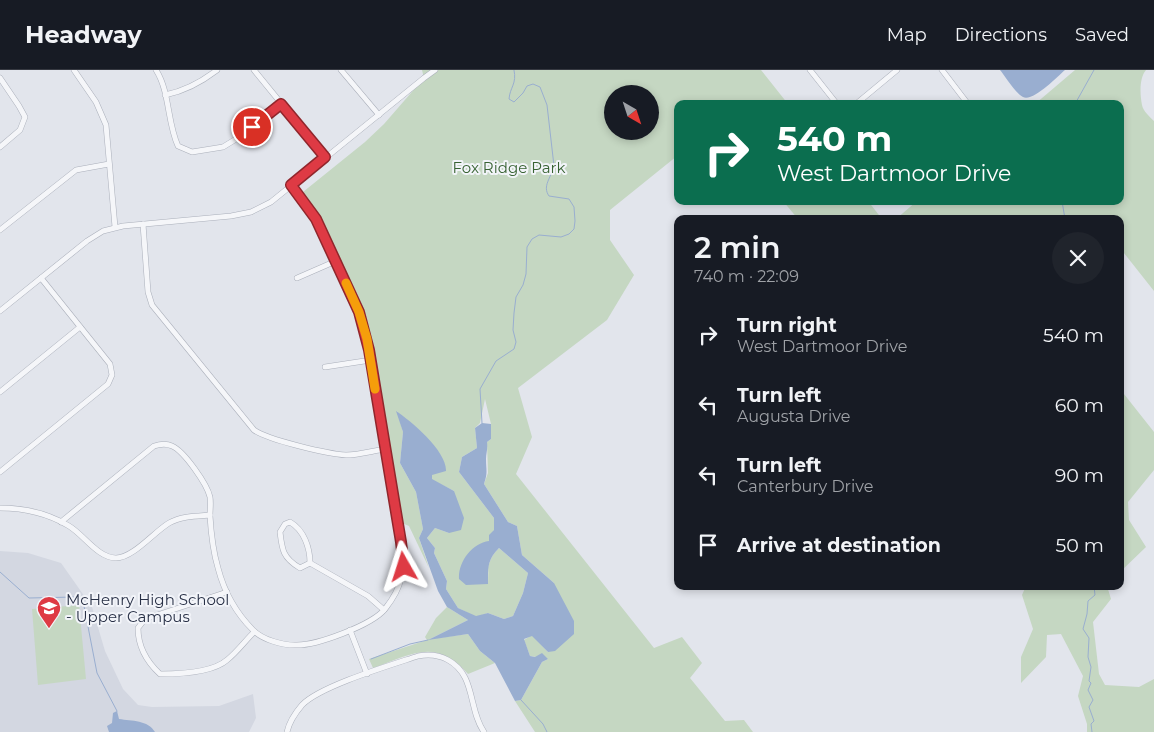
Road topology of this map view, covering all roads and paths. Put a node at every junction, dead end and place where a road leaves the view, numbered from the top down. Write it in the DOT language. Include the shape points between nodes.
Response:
graph roads {
  1 [pos="74,70"];
  2 [pos="156,70"];
  3 [pos="216,70"];
  4 [pos="254,70"];
  5 [pos="436,70"];
  6 [pos="810,70"];
  7 [pos="898,70"];
  8 [pos="942,70"];
  9 [pos="343,71"];
  10 [pos="0,78"];
  11 [pos="165,96"];
  12 [pos="834,100"];
  13 [pos="861,100"];
  14 [pos="965,100"];
  15 [pos="281,104"];
  16 [pos="378,115"];
  17 [pos="0,147"];
  18 [pos="325,157"];
  19 [pos="109,164"];
  20 [pos="291,185"];
  21 [pos="143,224"];
  22 [pos="116,227"];
  23 [pos="0,230"];
  24 [pos="336,261"];
  25 [pos="41,278"];
  26 [pos="297,278"];
  27 [pos="0,311"];
  28 [pos="80,327"];
  29 [pos="370,360"];
  30 [pos="325,367"];
  31 [pos="0,392"];
  32 [pos="385,449"];
  33 [pos="0,472"];
  34 [pos="0,508"];
  35 [pos="210,515"];
  36 [pos="61,522"];
  37 [pos="310,563"];
  38 [pos="227,592"];
  39 [pos="384,610"];
  40 [pos="350,630"];
  41 [pos="254,632"];
  42 [pos="366,674"];
  43 [pos="287,732"];
  44 [pos="484,732"];
  1 -- 19 [label="street" via="104,118"];
  2 -- 11 [label="street"];
  3 -- 11 [label="street" via="202,82"];
  4 -- 15 [label="street"];
  5 -- 16 [label="street"];
  6 -- 12 [label="street"];
  7 -- 13 [label="street"];
  8 -- 14 [label="street"];
  9 -- 16 [label="street"];
  10 -- 17 [label="street" via="25,117 20,130"];
  11 -- 15 [label="street" via="172,133 178,146 192,152 222,147"];
  15 -- 18 [label="street"];
  16 -- 18 [label="street"];
  18 -- 20 [label="street"];
  19 -- 22 [label="street"];
  19 -- 23 [label="street" via="76,170"];
  20 -- 21 [label="street" via="260,208 241,214"];
  20 -- 24 [label="street" via="316,219"];
  21 -- 22 [label="street"];
  21 -- 32 [label="street" via="148,292 152,305 254,430 271,438 334,454"];
  22 -- 25 [label="street" via="91,238"];
  24 -- 26 [label="street"];
  24 -- 29 [label="street" via="359,312"];
  25 -- 27 [label="street"];
  25 -- 28 [label="street"];
  28 -- 31 [label="street"];
  28 -- 33 [label="street" via="110,364 112,375 108,384"];
  29 -- 30 [label="street"];
  29 -- 32 [label="street"];
  32 -- 39 [label="street" via="404,567 399,585"];
  34 -- 36 [label="street" via="35,512"];
  35 -- 36 [label="street" via="184,517 170,522 119,558 108,557"];
  35 -- 36 [label="street" via="206,485 180,451 170,444 160,444"];
  35 -- 38 [label="street" via="214,552"];
  37 -- 37 [label="street" via="310,553 297,526 290,522 285,524 280,532 289,562 300,568"];
  37 -- 39 [label="street" via="368,596"];
  38 -- 41 [label="street"];
  38 -- 41 [label="street" via="144,619 138,628 138,640 151,666 160,674 216,667"];
  39 -- 40 [label="street"];
  40 -- 41 [label="street" via="312,644 295,645 274,642"];
  40 -- 42 [label="street"];
  42 -- 43 [label="street" via="302,705"];
  42 -- 44 [label="street" via="423,655 441,657 459,668 467,680 476,717"];
}
